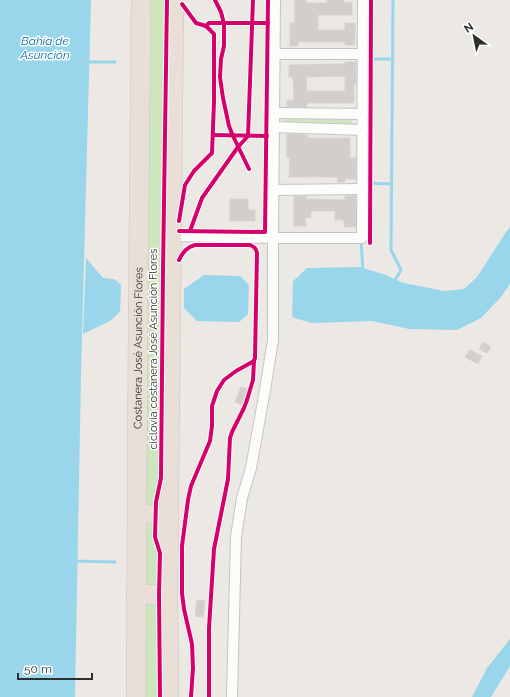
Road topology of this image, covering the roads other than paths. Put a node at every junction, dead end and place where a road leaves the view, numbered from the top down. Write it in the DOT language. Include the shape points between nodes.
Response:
graph roads {
  1 [pos="141,0"];
  2 [pos="174,0"];
  3 [pos="275,0"];
  4 [pos="364,0"];
  5 [pos="275,54"];
  6 [pos="363,54"];
  7 [pos="274,113"];
  8 [pos="363,114"];
  9 [pos="274,127"];
  10 [pos="363,130"];
  11 [pos="363,189"];
  12 [pos="273,190"];
  13 [pos="172,236"];
  14 [pos="273,238"];
  15 [pos="137,514"];
  16 [pos="169,548"];
  17 [pos="136,594"];
  18 [pos="168,595"];
  19 [pos="136,697"];
  20 [pos="169,697"];
  21 [pos="232,697"];
  1 -- 15 [label="highway, Costanera José Asunción Flores"];
  2 -- 13 [label="highway"];
  3 -- 5 [label="street"];
  4 -- 6 [label="street"];
  5 -- 6 [label="street"];
  5 -- 7 [label="street"];
  6 -- 8 [label="street"];
  7 -- 8 [label="street"];
  7 -- 9 [label="street"];
  8 -- 10 [label="street"];
  9 -- 10 [label="street"];
  9 -- 12 [label="street"];
  10 -- 11 [label="street"];
  11 -- 12 [label="street"];
  11 -- 14 [label="street" via="362,238"];
  12 -- 14 [label="street"];
  13 -- 14 [label="street"];
  13 -- 16 [label="highway"];
  14 -- 21 [label="street" via="273,340 266,390 236,537"];
  15 -- 16 [label="highway" via="156,513 161,516 163,538"];
  15 -- 17 [label="highway, Costanera José Asunción Flores"];
  16 -- 18 [label="highway"];
  17 -- 18 [label="highway"];
  17 -- 19 [label="highway, Costanera José Asunción Flores"];
  18 -- 20 [label="highway"];
}
